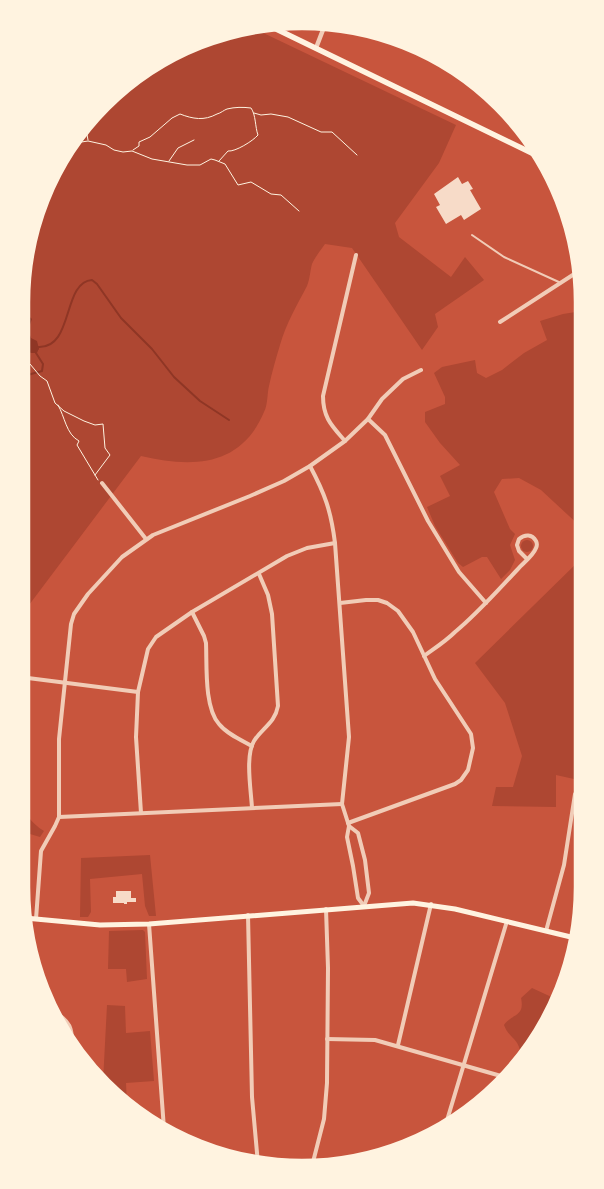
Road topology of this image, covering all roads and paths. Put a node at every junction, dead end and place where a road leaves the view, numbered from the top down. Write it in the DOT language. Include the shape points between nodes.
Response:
graph roads {
  1 [pos="323,29"];
  2 [pos="278,30"];
  3 [pos="316,48"];
  4 [pos="254,113"];
  5 [pos="87,134"];
  6 [pos="194,140"];
  7 [pos="88,141"];
  8 [pos="81,142"];
  9 [pos="132,151"];
  10 [pos="531,152"];
  11 [pos="357,155"];
  12 [pos="169,161"];
  13 [pos="219,162"];
  14 [pos="299,212"];
  15 [pos="472,235"];
  16 [pos="356,255"];
  17 [pos="574,274"];
  18 [pos="561,283"];
  19 [pos="500,322"];
  20 [pos="29,363"];
  21 [pos="421,370"];
  22 [pos="58,405"];
  23 [pos="368,419"];
  24 [pos="345,441"];
  25 [pos="310,466"];
  26 [pos="95,474"];
  27 [pos="100,482"];
  28 [pos="146,539"];
  29 [pos="336,543"];
  30 [pos="527,559"];
  31 [pos="259,574"];
  32 [pos="340,603"];
  33 [pos="486,603"];
  34 [pos="192,612"];
  35 [pos="424,656"];
  36 [pos="29,678"];
  37 [pos="64,683"];
  38 [pos="138,692"];
  39 [pos="252,746"];
  40 [pos="575,794"];
  41 [pos="342,804"];
  42 [pos="252,808"];
  43 [pos="141,813"];
  44 [pos="59,817"];
  45 [pos="348,825"];
  46 [pos="431,904"];
  47 [pos="364,906"];
  48 [pos="326,909"];
  49 [pos="248,916"];
  50 [pos="30,918"];
  51 [pos="36,919"];
  52 [pos="507,921"];
  53 [pos="148,924"];
  54 [pos="546,931"];
  55 [pos="571,937"];
  56 [pos="61,1017"];
  57 [pos="71,1033"];
  58 [pos="327,1039"];
  59 [pos="398,1045"];
  60 [pos="463,1065"];
  61 [pos="499,1075"];
  62 [pos="448,1118"];
  63 [pos="164,1123"];
  64 [pos="257,1156"];
  65 [pos="314,1160"];
  1 -- 3 [label="street"];
  2 -- 3 [label="main road"];
  3 -- 10 [label="main road"];
  4 -- 9 [label="path" via="250,108 237,107 201,119 180,114 139,142"];
  4 -- 11 [label="path" via="286,117 321,132 332,132"];
  4 -- 13 [label="path" via="258,135 236,151 228,151"];
  5 -- 7 [label="path"];
  6 -- 12 [label="path" via="179,147"];
  7 -- 8 [label="path"];
  7 -- 9 [label="path" via="114,150"];
  9 -- 12 [label="path" via="152,159"];
  12 -- 13 [label="path" via="195,166 211,159"];
  13 -- 14 [label="path" via="225,164 238,185 251,182 271,194 278,194"];
  15 -- 18 [label="lane" via="504,257"];
  16 -- 24 [label="street" via="324,396 326,417"];
  17 -- 18 [label="street"];
  18 -- 19 [label="street"];
  20 -- 22 [label="path" via="47,381"];
  21 -- 23 [label="street" via="403,379 382,399"];
  22 -- 26 [label="path" via="69,433 79,441 76,445"];
  22 -- 26 [label="path" via="83,421 104,424 105,448 110,455"];
  23 -- 24 [label="street"];
  23 -- 33 [label="street" via="384,435 428,521 459,572"];
  24 -- 25 [label="street"];
  25 -- 28 [label="street" via="284,481"];
  25 -- 29 [label="street" via="331,513"];
  26 -- 27 [label="path"];
  27 -- 28 [label="street"];
  28 -- 37 [label="street" via="122,557 74,614"];
  29 -- 31 [label="street" via="307,548 287,556"];
  29 -- 32 [label="street"];
  30 -- 30 [label="street" via="537,544 527,535 520,537 517,545"];
  30 -- 33 [label="street"];
  31 -- 34 [label="street"];
  31 -- 39 [label="street" via="272,608 278,706 273,720"];
  32 -- 35 [label="street" via="378,600 387,603 405,619"];
  32 -- 41 [label="street" via="349,737"];
  33 -- 35 [label="street"];
  34 -- 38 [label="street" via="156,637 148,648"];
  34 -- 39 [label="street" via="206,643 212,713 222,727"];
  35 -- 45 [label="street" via="471,734 472,755 468,770 461,780 447,787"];
  36 -- 37 [label="street"];
  37 -- 38 [label="street"];
  37 -- 44 [label="street" via="59,739"];
  38 -- 43 [label="street" via="136,737"];
  39 -- 42 [label="street" via="249,757"];
  40 -- 54 [label="street" via="564,865"];
  41 -- 42 [label="street"];
  41 -- 45 [label="street"];
  42 -- 43 [label="street"];
  43 -- 44 [label="street"];
  44 -- 51 [label="street" via="40,851"];
  45 -- 47 [label="street" via="347,838 358,898"];
  45 -- 47 [label="street" via="358,833 364,860 369,893"];
  46 -- 47 [label="main road"];
  46 -- 52 [label="main road"];
  46 -- 59 [label="street"];
  47 -- 48 [label="main road"];
  48 -- 49 [label="main road"];
  48 -- 58 [label="street"];
  49 -- 53 [label="main road"];
  49 -- 64 [label="street" via="252,1097"];
  50 -- 51 [label="main road"];
  51 -- 53 [label="main road" via="100,925"];
  52 -- 54 [label="main road"];
  52 -- 60 [label="street"];
  53 -- 63 [label="street"];
  54 -- 55 [label="main road"];
  56 -- 57 [label="street" via="71,1027"];
  58 -- 59 [label="street" via="375,1040"];
  58 -- 65 [label="street" via="324,1119"];
  59 -- 60 [label="street"];
  60 -- 61 [label="street"];
  60 -- 62 [label="street"];
}
